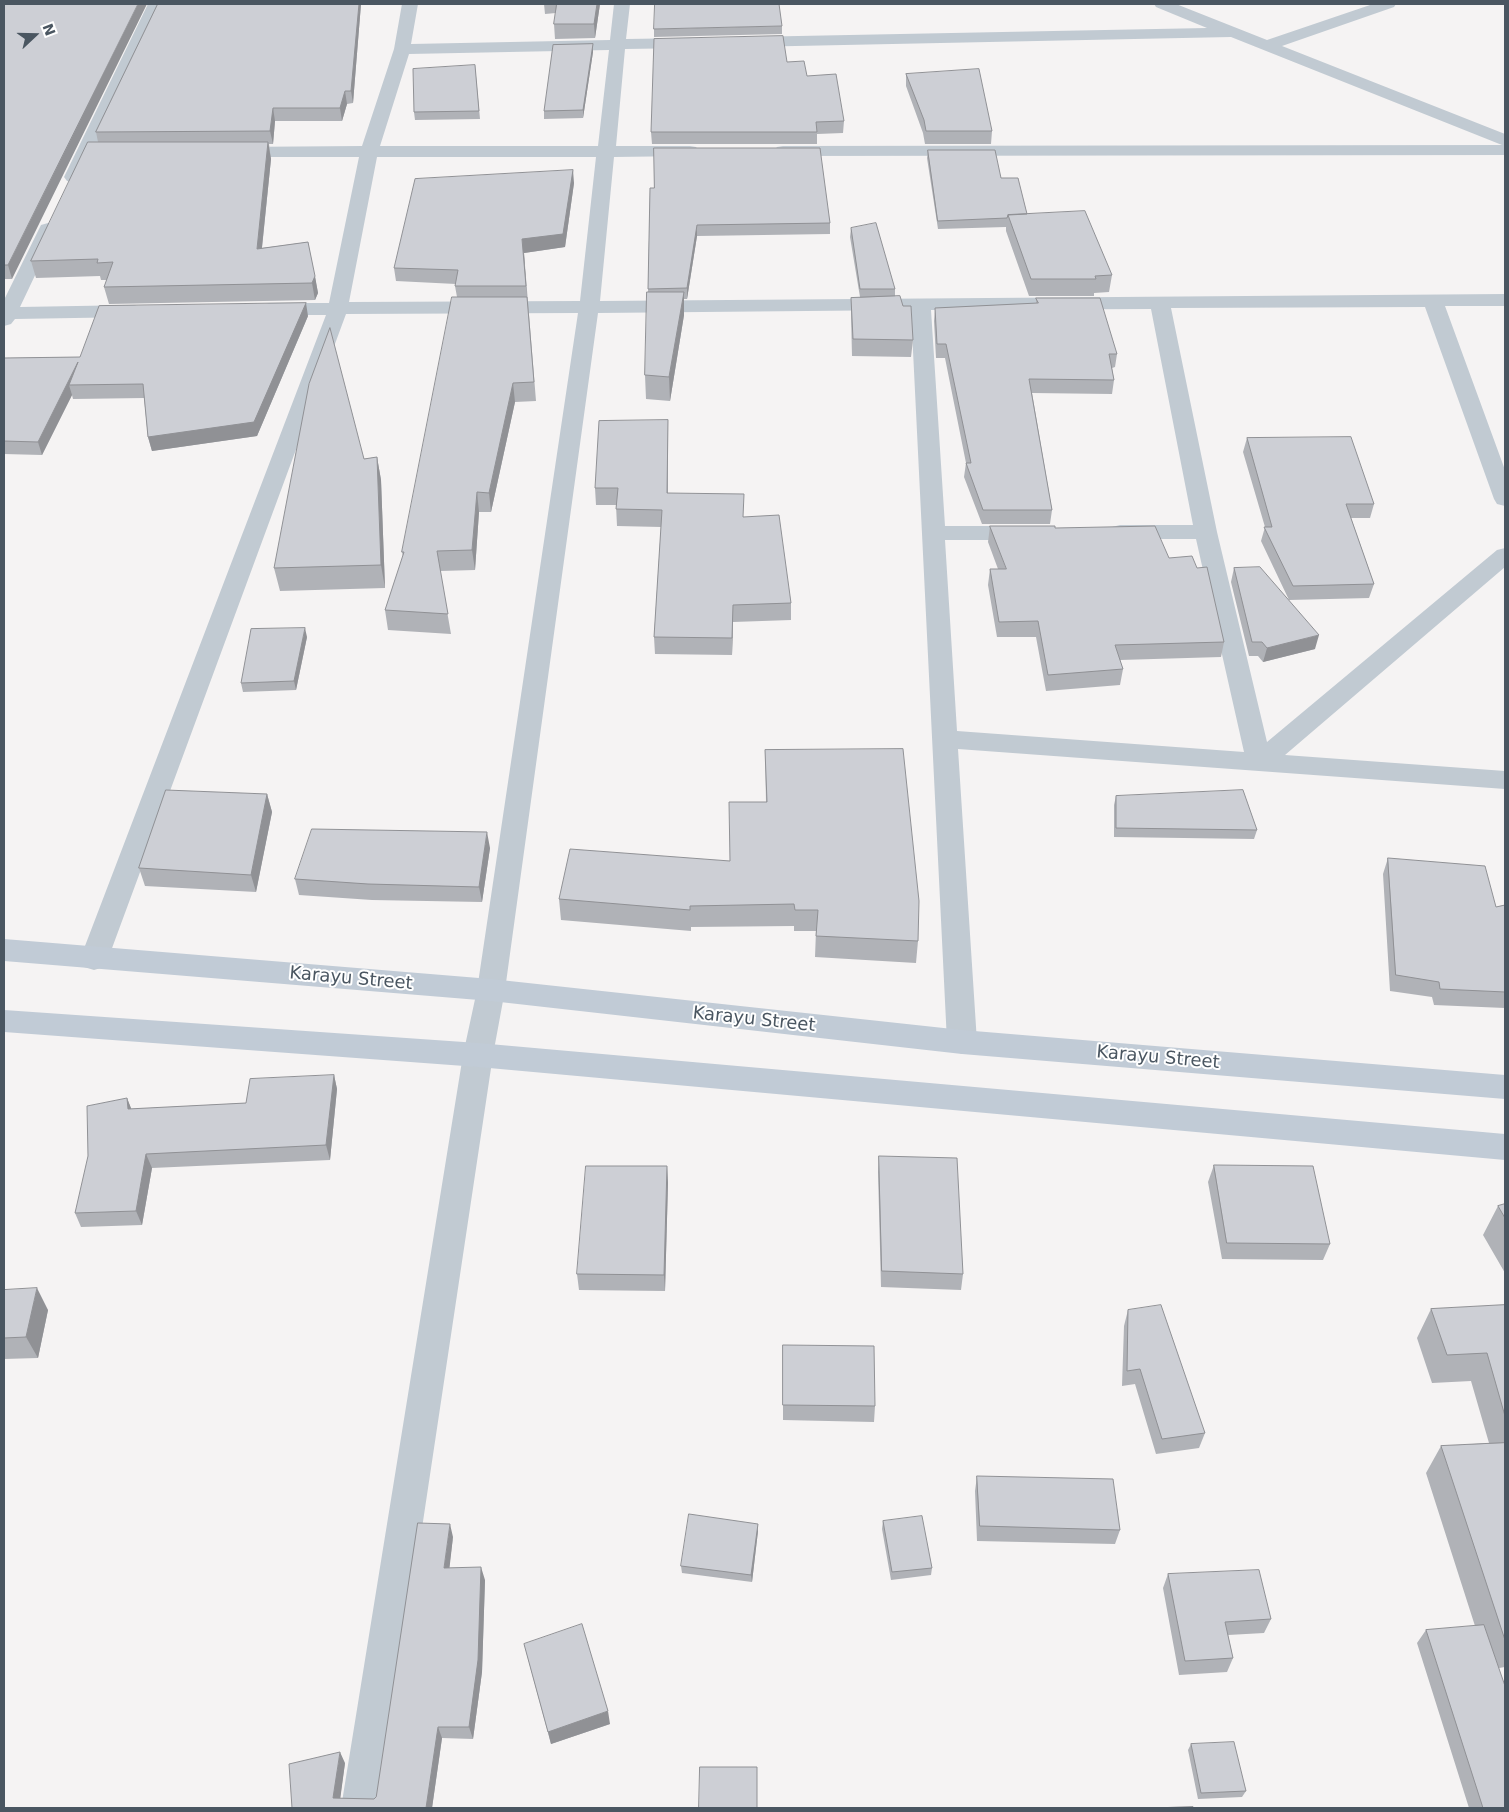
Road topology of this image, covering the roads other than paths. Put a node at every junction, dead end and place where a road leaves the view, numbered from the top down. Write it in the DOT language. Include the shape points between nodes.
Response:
graph roads {
  1 [pos="156,4"];
  2 [pos="410,4"];
  3 [pos="622,4"];
  4 [pos="1162,4"];
  5 [pos="1388,4"];
  6 [pos="1235,32"];
  7 [pos="707,43"];
  8 [pos="727,43"];
  9 [pos="618,45"];
  10 [pos="1267,45"];
  11 [pos="402,49"];
  12 [pos="1505,140"];
  13 [pos="1505,150"];
  14 [pos="607,151"];
  15 [pos="707,151"];
  16 [pos="766,151"];
  17 [pos="84,152"];
  18 [pos="104,152"];
  19 [pos="212,152"];
  20 [pos="369,152"];
  21 [pos="67,188"];
  22 [pos="54,215"];
  23 [pos="1505,300"];
  24 [pos="1433,301"];
  25 [pos="1160,303"];
  26 [pos="921,305"];
  27 [pos="338,308"];
  28 [pos="590,308"];
  29 [pos="251,310"];
  30 [pos="153,311"];
  31 [pos="6,317"];
  32 [pos="1505,499"];
  33 [pos="1051,532"];
  34 [pos="1099,532"];
  35 [pos="1206,532"];
  36 [pos="934,533"];
  37 [pos="1505,555"];
  38 [pos="946,739"];
  39 [pos="1259,763"];
  40 [pos="1505,780"];
  41 [pos="4,950"];
  42 [pos="94,959"];
  43 [pos="491,990"];
  44 [pos="4,1021"];
  45 [pos="962,1042"];
  46 [pos="478,1055"];
  47 [pos="1505,1087"];
  48 [pos="1505,1147"];
  49 [pos="360,1808"];
  1 -- 17 [label="street"];
  2 -- 11 [label="street"];
  3 -- 9 [label="street"];
  4 -- 6 [label="street"];
  5 -- 10 [label="street"];
  6 -- 8 [label="street"];
  6 -- 10 [label="street"];
  7 -- 9 [label="street"];
  9 -- 11 [label="street"];
  9 -- 14 [label="street"];
  10 -- 12 [label="street"];
  11 -- 20 [label="street"];
  13 -- 16 [label="street"];
  14 -- 15 [label="street"];
  14 -- 20 [label="street"];
  14 -- 28 [label="street"];
  17 -- 18 [label="street"];
  17 -- 21 [label="street"];
  19 -- 20 [label="street"];
  20 -- 27 [label="street"];
  22 -- 31 [label="street"];
  23 -- 24 [label="street"];
  24 -- 25 [label="street"];
  24 -- 32 [label="street"];
  25 -- 26 [label="street"];
  25 -- 35 [label="street"];
  26 -- 28 [label="street"];
  26 -- 36 [label="street"];
  27 -- 28 [label="street"];
  27 -- 29 [label="street"];
  27 -- 42 [label="street"];
  28 -- 43 [label="street"];
  30 -- 31 [label="street"];
  33 -- 36 [label="street"];
  34 -- 35 [label="street"];
  35 -- 39 [label="street"];
  36 -- 38 [label="street"];
  37 -- 39 [label="street"];
  38 -- 39 [label="street"];
  38 -- 45 [label="street"];
  39 -- 40 [label="street"];
  41 -- 42 [label="main road, Karayu Street"];
  42 -- 43 [label="main road, Karayu Street"];
  43 -- 45 [label="main road, Karayu Street"];
  43 -- 46 [label="street"];
  44 -- 46 [label="main road"];
  45 -- 47 [label="main road, Karayu Street"];
  46 -- 48 [label="main road"];
  46 -- 49 [label="street"];
}
